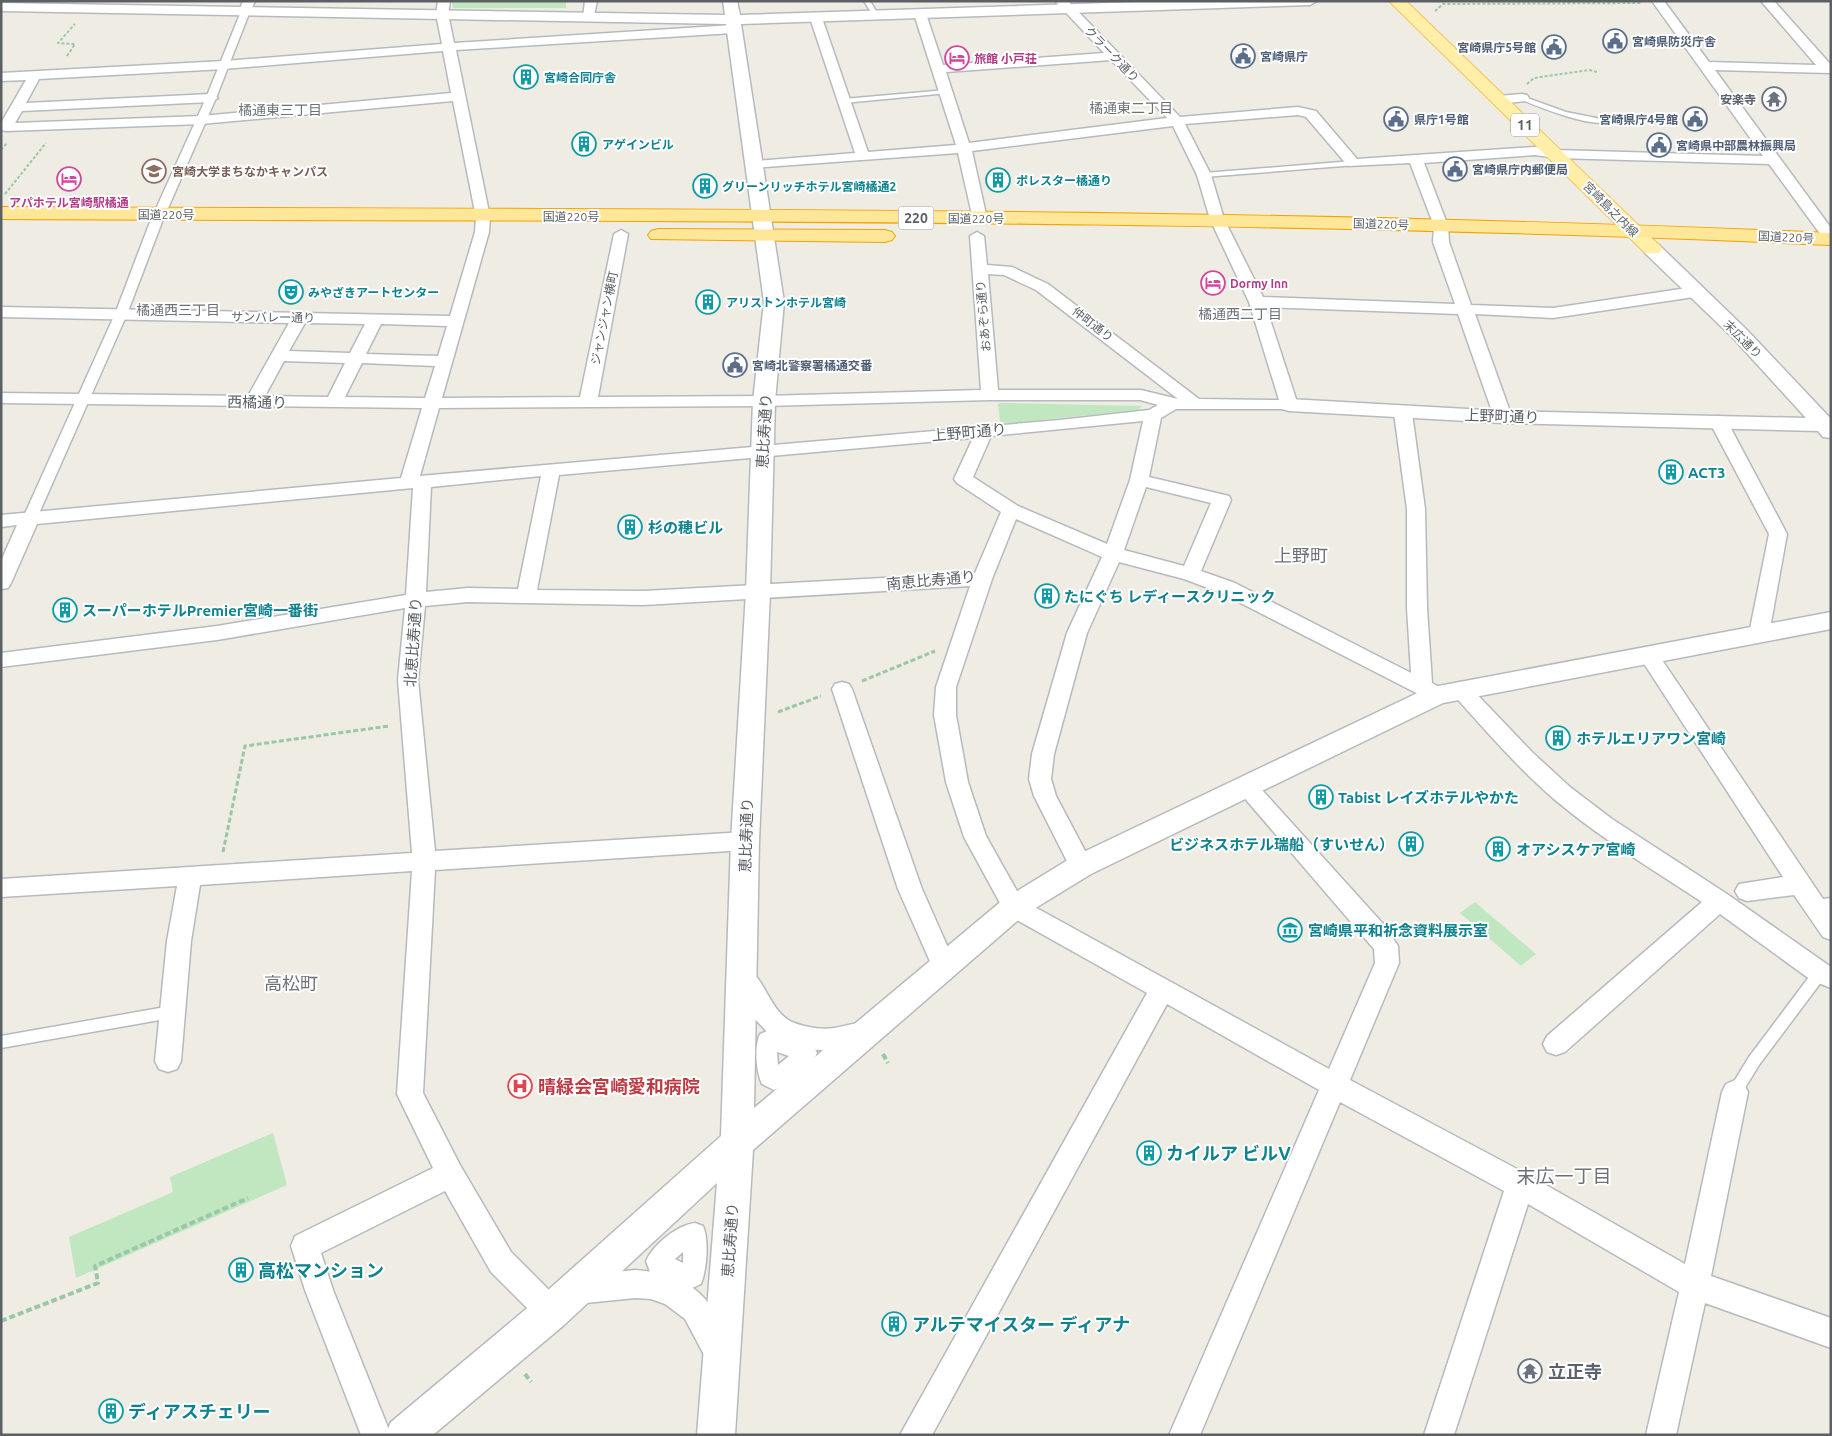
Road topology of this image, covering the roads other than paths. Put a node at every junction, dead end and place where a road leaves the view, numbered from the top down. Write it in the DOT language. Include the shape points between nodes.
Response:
graph roads {
  1 [pos="591,1"];
  2 [pos="730,1"];
  3 [pos="867,1"];
  4 [pos="1310,1"];
  5 [pos="1397,1"];
  6 [pos="1767,1"];
  7 [pos="1653,2"];
  8 [pos="1065,5"];
  9 [pos="247,6"];
  10 [pos="1,7"];
  11 [pos="443,8"];
  12 [pos="920,14"];
  13 [pos="589,16"];
  14 [pos="876,16"];
  15 [pos="816,18"];
  16 [pos="732,24"];
  17 [pos="449,47"];
  18 [pos="1115,56"];
  19 [pos="224,65"];
  20 [pos="1705,66"];
  21 [pos="938,69"];
  22 [pos="1829,69"];
  23 [pos="104,72"];
  24 [pos="34,76"];
  25 [pos="1,77"];
  26 [pos="946,92"];
  27 [pos="459,96"];
  28 [pos="211,98"];
  29 [pos="1521,99"];
  30 [pos="1498,100"];
  31 [pos="844,101"];
  32 [pos="84,104"];
  33 [pos="17,107"];
  34 [pos="201,120"];
  35 [pos="1176,121"];
  36 [pos="1606,121"];
  37 [pos="72,124"];
  38 [pos="964,148"];
  39 [pos="1556,154"];
  40 [pos="863,156"];
  41 [pos="1773,160"];
  42 [pos="1416,161"];
  43 [pos="1353,163"];
  44 [pos="755,165"];
  45 [pos="1204,175"];
  46 [pos="1,214"];
  47 [pos="1218,219"];
  48 [pos="157,222"];
  49 [pos="482,225"];
  50 [pos="763,226"];
  51 [pos="978,227"];
  52 [pos="1,229"];
  53 [pos="1631,230"];
  54 [pos="621,234"];
  55 [pos="1441,234"];
  56 [pos="899,236"];
  57 [pos="938,236"];
  58 [pos="1054,237"];
  59 [pos="1219,238"];
  60 [pos="1831,239"];
  61 [pos="1652,249"];
  62 [pos="1831,256"];
  63 [pos="980,269"];
  64 [pos="1694,292"];
  65 [pos="1257,302"];
  66 [pos="1465,309"];
  67 [pos="1,312"];
  68 [pos="121,314"];
  69 [pos="300,317"];
  70 [pos="376,319"];
  71 [pos="455,322"];
  72 [pos="278,356"];
  73 [pos="356,358"];
  74 [pos="444,361"];
  75 [pos="990,395"];
  76 [pos="1,398"];
  77 [pos="82,400"];
  78 [pos="764,401"];
  79 [pos="253,402"];
  80 [pos="588,402"];
  81 [pos="333,403"];
  82 [pos="431,403"];
  83 [pos="1173,404"];
  84 [pos="1195,404"];
  85 [pos="1289,405"];
  86 [pos="1403,413"];
  87 [pos="1153,415"];
  88 [pos="1504,417"];
  89 [pos="1718,421"];
  90 [pos="1829,427"];
  91 [pos="985,430"];
  92 [pos="762,450"];
  93 [pos="551,470"];
  94 [pos="1139,480"];
  95 [pos="416,482"];
  96 [pos="1011,510"];
  97 [pos="30,518"];
  98 [pos="1,521"];
  99 [pos="1113,554"];
  100 [pos="1190,574"];
  101 [pos="982,579"];
  102 [pos="1,583"];
  103 [pos="758,592"];
  104 [pos="526,596"];
  105 [pos="416,600"];
  106 [pos="1831,620"];
  107 [pos="1759,634"];
  108 [pos="1649,656"];
  109 [pos="1,660"];
  110 [pos="842,689"];
  111 [pos="1440,690"];
  112 [pos="1246,787"];
  113 [pos="745,841"];
  114 [pos="424,862"];
  115 [pos="1081,866"];
  116 [pos="190,876"];
  117 [pos="1800,884"];
  118 [pos="1,888"];
  119 [pos="1747,891"];
  120 [pos="1719,901"];
  121 [pos="1014,907"];
  122 [pos="1824,909"];
  123 [pos="1831,930"];
  124 [pos="945,968"];
  125 [pos="741,975"];
  126 [pos="1825,976"];
  127 [pos="1163,988"];
  128 [pos="171,1012"];
  129 [pos="870,1031"];
  130 [pos="1,1042"];
  131 [pos="1556,1044"];
  132 [pos="168,1061"];
  133 [pos="1336,1086"];
  134 [pos="1735,1092"];
  135 [pos="737,1143"];
  136 [pos="450,1174"];
  137 [pos="1520,1185"];
  138 [pos="1695,1285"];
  139 [pos="562,1301"];
  140 [pos="1831,1333"];
  141 [pos="722,1359"];
  142 [pos="376,1435"];
  143 [pos="404,1435"];
  144 [pos="716,1435"];
  145 [pos="915,1435"];
  146 [pos="1184,1435"];
  147 [pos="1439,1435"];
  148 [pos="1661,1435"];
  1 -- 13 [label="street"];
  2 -- 16 [label="street, 恵比寿通り"];
  3 -- 14 [label="lane"];
  4 -- 8 [label="street"];
  5 -- 30 [label="main road, 宮崎島之内線 / 11"];
  6 -- 22 [label="street"];
  7 -- 20 [label="street"];
  8 -- 12 [label="street"];
  8 -- 18 [label="street, クラーク通り"];
  9 -- 10 [label="street"];
  9 -- 11 [label="street"];
  9 -- 19 [label="street"];
  11 -- 13 [label="street"];
  11 -- 17 [label="street"];
  12 -- 14 [label="street"];
  12 -- 21 [label="street, おあぞら通り"];
  13 -- 16 [label="street"];
  14 -- 15 [label="street"];
  15 -- 16 [label="street"];
  15 -- 31 [label="street"];
  16 -- 17 [label="street"];
  16 -- 44 [label="street, 恵比寿通り"];
  17 -- 19 [label="street"];
  17 -- 27 [label="street"];
  18 -- 21 [label="street"];
  18 -- 35 [label="street, クラーク通り"];
  19 -- 23 [label="street"];
  19 -- 28 [label="street"];
  20 -- 22 [label="street"];
  20 -- 41 [label="street"];
  21 -- 26 [label="street, おあぞら通り"];
  23 -- 24 [label="street"];
  23 -- 32 [label="street"];
  24 -- 25 [label="street"];
  24 -- 33 [label="street"];
  26 -- 31 [label="lane"];
  26 -- 38 [label="street, おあぞら通り"];
  27 -- 34 [label="street"];
  27 -- 49 [label="street"];
  28 -- 32 [label="street"];
  28 -- 34 [label="street"];
  29 -- 30 [label="street"];
  29 -- 36 [label="lane" via="1546,109"];
  30 -- 39 [label="main road, 宮崎島之内線 / 11"];
  31 -- 40 [label="street"];
  32 -- 33 [label="street"];
  32 -- 37 [label="street"];
  33 -- 37 [label="street" via="6,127"];
  34 -- 37 [label="street"];
  34 -- 48 [label="street"];
  35 -- 38 [label="street"];
  35 -- 43 [label="street" via="1304,112 1310,114"];
  35 -- 45 [label="street, クラーク通り"];
  38 -- 40 [label="street"];
  38 -- 51 [label="street, おあぞら通り"];
  39 -- 41 [label="street"];
  39 -- 42 [label="street" via="1535,151"];
  39 -- 53 [label="main road, 宮崎島之内線 / 11"];
  40 -- 44 [label="street"];
  41 -- 60 [label="street"];
  42 -- 43 [label="street"];
  42 -- 55 [label="street"];
  43 -- 45 [label="lane"];
  44 -- 50 [label="street, 恵比寿通り"];
  45 -- 47 [label="street, クラーク通り"];
  46 -- 48 [label="highway, 国道220号 / 220"];
  47 -- 51 [label="highway, 国道220号 / 220"];
  47 -- 55 [label="highway, 国道220号 / 220"];
  47 -- 59 [label="street, クラーク通り"];
  48 -- 49 [label="highway, 国道220号 / 220"];
  48 -- 52 [label="highway, 国道220号 / 220"];
  48 -- 68 [label="street"];
  49 -- 50 [label="highway, 国道220号 / 220"];
  49 -- 54 [label="highway, 国道220号 / 220"];
  49 -- 71 [label="street, 北恵比寿通り"];
  50 -- 51 [label="highway, 国道220号 / 220"];
  50 -- 54 [label="highway, 国道220号 / 220"];
  50 -- 56 [label="highway, 国道220号 / 220"];
  50 -- 78 [label="street, 恵比寿通り" via="774,302"];
  51 -- 57 [label="highway, 国道220号 / 220"];
  51 -- 58 [label="highway, 国道220号 / 220"];
  51 -- 63 [label="street, おあぞら通り"];
  53 -- 55 [label="highway, 国道220号 / 220"];
  53 -- 60 [label="highway, 国道220号 / 220"];
  53 -- 61 [label="main road, 宮崎島之内線 / 11"];
  54 -- 80 [label="street, ジャンジャン横町"];
  55 -- 59 [label="highway, 国道220号 / 220"];
  55 -- 61 [label="highway, 国道220号 / 220"];
  55 -- 66 [label="street"];
  59 -- 65 [label="street, クラーク通り"];
  61 -- 62 [label="highway, 国道220号 / 220"];
  61 -- 64 [label="street, 末広通り"];
  63 -- 75 [label="street, おあぞら通り"];
  63 -- 84 [label="street, 仲町通り" via="1007,270 1042,287"];
  64 -- 66 [label="street" via="1553,313"];
  64 -- 90 [label="street, 末広通り" via="1740,334"];
  65 -- 66 [label="street"];
  65 -- 85 [label="street, クラーク通り"];
  66 -- 88 [label="street"];
  67 -- 68 [label="street, サンバレー通り"];
  68 -- 69 [label="street, サンバレー通り"];
  68 -- 77 [label="street"];
  69 -- 70 [label="street, サンバレー通り"];
  69 -- 72 [label="street"];
  70 -- 71 [label="street, サンバレー通り"];
  70 -- 73 [label="street"];
  71 -- 74 [label="street, 北恵比寿通り"];
  72 -- 73 [label="street"];
  72 -- 79 [label="street"];
  73 -- 74 [label="street"];
  73 -- 81 [label="street"];
  74 -- 82 [label="street, 北恵比寿通り"];
  75 -- 78 [label="street, 上野町通り"];
  75 -- 83 [label="street, 上野町通り" via="1141,396"];
  76 -- 77 [label="street, 西橘通り"];
  77 -- 79 [label="street, 西橘通り"];
  77 -- 97 [label="street"];
  78 -- 80 [label="street, 上野町通り"];
  78 -- 92 [label="street, 恵比寿通り"];
  79 -- 81 [label="street, 西橘通り"];
  80 -- 82 [label="street, 西橘通り"];
  81 -- 82 [label="street, 西橘通り"];
  82 -- 95 [label="street, 北恵比寿通り"];
  83 -- 84 [label="street, 上野町通り"];
  83 -- 87 [label="street, 上野町通り"];
  84 -- 85 [label="street, 上野町通り"];
  85 -- 86 [label="street, 上野町通り"];
  86 -- 88 [label="street, 上野町通り"];
  86 -- 111 [label="street" via="1416,509 1417,608"];
  87 -- 91 [label="street, 上野町通り"];
  87 -- 94 [label="street"];
  88 -- 89 [label="street, 上野町通り"];
  89 -- 90 [label="street, 上野町通り"];
  89 -- 107 [label="street" via="1778,534"];
  91 -- 92 [label="street, 上野町通り"];
  91 -- 96 [label="street" via="963,480"];
  92 -- 93 [label="street, 上野町通り"];
  92 -- 103 [label="street, 恵比寿通り"];
  93 -- 95 [label="street, 上野町通り"];
  93 -- 104 [label="street"];
  94 -- 99 [label="street"];
  94 -- 100 [label="street" via="1222,500"];
  95 -- 97 [label="street, 上野町通り"];
  95 -- 105 [label="street, 北恵比寿通り"];
  96 -- 99 [label="street"];
  96 -- 101 [label="street, 南恵比寿通り"];
  97 -- 98 [label="street, 上野町通り"];
  97 -- 102 [label="street"];
  99 -- 100 [label="street"];
  99 -- 115 [label="street" via="1077,633 1043,754 1040,779"];
  100 -- 111 [label="street" via="1228,588"];
  101 -- 103 [label="street, 南恵比寿通り"];
  101 -- 121 [label="street" via="946,687 945,715 957,782 975,837"];
  103 -- 104 [label="street, 南恵比寿通り" via="644,598"];
  103 -- 113 [label="street, 恵比寿通り"];
  104 -- 105 [label="street, 南恵比寿通り" via="468,595"];
  105 -- 109 [label="street, 南恵比寿通り" via="217,633"];
  105 -- 114 [label="street, 北恵比寿通り" via="408,680"];
  106 -- 107 [label="street"];
  107 -- 108 [label="street"];
  108 -- 111 [label="street"];
  108 -- 117 [label="street"];
  110 -- 124 [label="street" via="910,889"];
  111 -- 112 [label="street"];
  111 -- 120 [label="street" via="1604,825"];
  112 -- 115 [label="street"];
  112 -- 133 [label="street" via="1386,946 1384,973 1374,990"];
  113 -- 114 [label="street"];
  113 -- 125 [label="street, 恵比寿通り"];
  114 -- 116 [label="street"];
  114 -- 136 [label="street, 北恵比寿通り" via="410,1094"];
  115 -- 121 [label="street"];
  116 -- 118 [label="street"];
  116 -- 128 [label="street"];
  117 -- 119 [label="street"];
  117 -- 122 [label="street"];
  120 -- 126 [label="street"];
  120 -- 131 [label="street"];
  121 -- 124 [label="street"];
  121 -- 127 [label="street"];
  122 -- 123 [label="street"];
  124 -- 129 [label="street"];
  125 -- 129 [label="street" via="762,1010 781,1029 808,1038 832,1040"];
  125 -- 135 [label="street, 恵比寿通り"];
  126 -- 134 [label="lane" via="1754,1061"];
  127 -- 133 [label="street"];
  127 -- 145 [label="street"];
  128 -- 130 [label="lane"];
  128 -- 132 [label="street"];
  129 -- 135 [label="street"];
  133 -- 137 [label="street"];
  133 -- 146 [label="street"];
  134 -- 138 [label="street"];
  135 -- 139 [label="street"];
  135 -- 141 [label="street, 恵比寿通り"];
  136 -- 139 [label="street, 北恵比寿通り" via="501,1262"];
  136 -- 142 [label="street" via="305,1246 318,1290"];
  137 -- 138 [label="street"];
  137 -- 147 [label="street"];
  138 -- 140 [label="street"];
  138 -- 148 [label="street"];
  139 -- 141 [label="street" via="643,1284 674,1293 696,1309"];
  139 -- 143 [label="street"];
  141 -- 144 [label="street, 恵比寿通り"];
}
